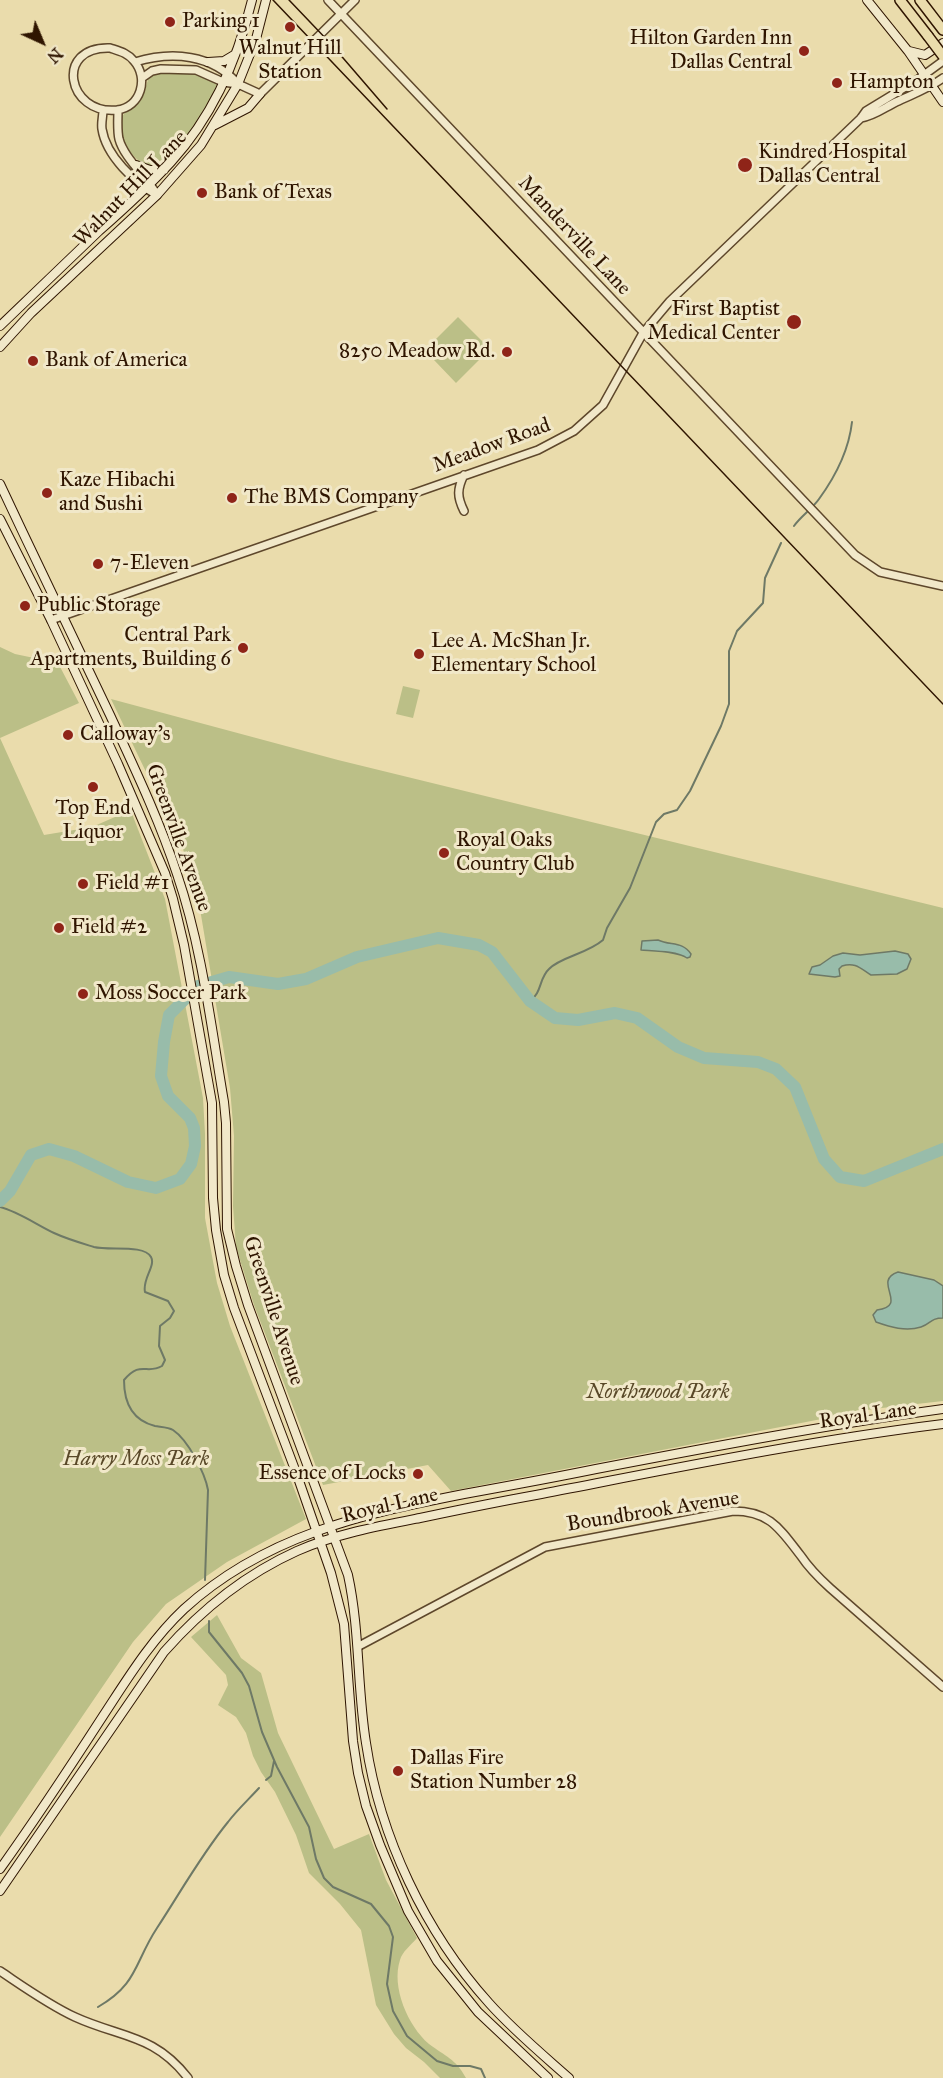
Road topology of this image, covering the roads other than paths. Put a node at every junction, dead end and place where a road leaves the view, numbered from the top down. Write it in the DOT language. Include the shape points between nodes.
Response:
graph roads {
  1 [pos="252,0"];
  2 [pos="266,0"];
  3 [pos="328,0"];
  4 [pos="355,0"];
  5 [pos="867,0"];
  6 [pos="900,0"];
  7 [pos="920,0"];
  8 [pos="341,13"];
  9 [pos="942,28"];
  10 [pos="943,43"];
  11 [pos="908,51"];
  12 [pos="236,55"];
  13 [pos="943,56"];
  14 [pos="943,61"];
  15 [pos="135,62"];
  16 [pos="208,62"];
  17 [pos="228,73"];
  18 [pos="924,75"];
  19 [pos="142,78"];
  20 [pos="943,78"];
  21 [pos="224,82"];
  22 [pos="238,84"];
  23 [pos="932,86"];
  24 [pos="258,96"];
  25 [pos="943,102"];
  26 [pos="103,110"];
  27 [pos="118,110"];
  28 [pos="861,118"];
  29 [pos="214,126"];
  30 [pos="136,165"];
  31 [pos="164,170"];
  32 [pos="148,186"];
  33 [pos="157,195"];
  34 [pos="49,280"];
  35 [pos="57,289"];
  36 [pos="0,326"];
  37 [pos="643,333"];
  38 [pos="0,347"];
  39 [pos="464,475"];
  40 [pos="0,484"];
  41 [pos="464,511"];
  42 [pos="0,519"];
  43 [pos="22,530"];
  44 [pos="8,536"];
  45 [pos="943,586"];
  46 [pos="64,615"];
  47 [pos="51,620"];
  48 [pos="124,746"];
  49 [pos="112,751"];
  50 [pos="151,806"];
  51 [pos="138,811"];
  52 [pos="175,867"];
  53 [pos="165,873"];
  54 [pos="283,1401"];
  55 [pos="269,1405"];
  56 [pos="943,1409"];
  57 [pos="943,1424"];
  58 [pos="331,1526"];
  59 [pos="316,1530"];
  60 [pos="335,1538"];
  61 [pos="321,1542"];
  62 [pos="209,1590"];
  63 [pos="217,1601"];
  64 [pos="359,1646"];
  65 [pos="943,1687"];
  66 [pos="365,1740"];
  67 [pos="354,1741"];
  68 [pos="380,1803"];
  69 [pos="366,1806"];
  70 [pos="402,1866"];
  71 [pos="0,1869"];
  72 [pos="390,1870"];
  73 [pos="0,1891"];
  74 [pos="0,1971"];
  75 [pos="188,2078"];
  76 [pos="548,2078"];
  77 [pos="569,2078"];
  1 -- 12 [label="main road, Walnut Hill Lane"];
  2 -- 22 [label="main road, Walnut Hill Lane"];
  3 -- 8 [label="street, Manderville Lane"];
  4 -- 8 [label="street"];
  5 -- 11 [label="main road"];
  6 -- 13 [label="highway, bridge"];
  7 -- 9 [label="highway"];
  8 -- 24 [label="street"];
  8 -- 37 [label="street, Manderville Lane"];
  10 -- 11 [label="main road" via="925,55"];
  11 -- 18 [label="main road"];
  12 -- 16 [label="main road"];
  12 -- 17 [label="main road, Walnut Hill Lane"];
  14 -- 18 [label="street, Meadow Road"];
  15 -- 16 [label="street" via="182,56"];
  15 -- 19 [label="street"];
  15 -- 26 [label="street" via="110,48 96,49 79,58 73,70 75,89 82,99"];
  16 -- 17 [label="street"];
  17 -- 21 [label="main road, Walnut Hill Lane"];
  17 -- 22 [label="street"];
  18 -- 23 [label="main road"];
  18 -- 28 [label="street, Meadow Road" via="878,102"];
  19 -- 21 [label="street" via="156,70 181,68 203,72"];
  19 -- 27 [label="street" via="136,99"];
  20 -- 23 [label="street, Meadow Road"];
  21 -- 22 [label="street"];
  21 -- 31 [label="main road, Walnut Hill Lane" via="199,125"];
  22 -- 24 [label="street"];
  22 -- 29 [label="main road, Walnut Hill Lane"];
  23 -- 25 [label="main road"];
  23 -- 28 [label="street, Meadow Road"];
  24 -- 29 [label="main road" via="248,108"];
  26 -- 27 [label="street"];
  26 -- 32 [label="street" via="102,129 110,151"];
  27 -- 30 [label="street" via="119,140"];
  28 -- 37 [label="street, Meadow Road" via="684,287"];
  29 -- 33 [label="main road, Walnut Hill Lane"];
  30 -- 31 [label="main road"];
  30 -- 32 [label="street"];
  31 -- 32 [label="main road, Walnut Hill Lane"];
  32 -- 33 [label="street"];
  32 -- 34 [label="main road, Walnut Hill Lane"];
  33 -- 35 [label="main road, Walnut Hill Lane"];
  34 -- 35 [label="main road"];
  34 -- 36 [label="main road, Walnut Hill Lane"];
  35 -- 38 [label="main road, Walnut Hill Lane"];
  37 -- 39 [label="street, Meadow Road" via="603,405 585,423 546,446"];
  37 -- 45 [label="street, Manderville Lane" via="855,555 872,568"];
  39 -- 41 [label="street" via="458,492"];
  39 -- 46 [label="street, Meadow Road"];
  40 -- 43 [label="main road, Greenville Avenue"];
  42 -- 44 [label="main road, Greenville Avenue"];
  43 -- 44 [label="main road"];
  43 -- 46 [label="main road, Greenville Avenue"];
  44 -- 47 [label="main road, Greenville Avenue"];
  46 -- 47 [label="street, Meadow Road"];
  46 -- 48 [label="main road, Greenville Avenue"];
  47 -- 49 [label="main road, Greenville Avenue"];
  48 -- 49 [label="main road"];
  48 -- 50 [label="main road, Greenville Avenue"];
  49 -- 51 [label="main road, Greenville Avenue"];
  50 -- 51 [label="main road"];
  50 -- 52 [label="main road, Greenville Avenue"];
  51 -- 53 [label="main road, Greenville Avenue"];
  52 -- 53 [label="main road"];
  52 -- 54 [label="main road, Greenville Avenue" via="199,959 226,1123 227,1229 241,1286"];
  53 -- 55 [label="main road, Greenville Avenue" via="179,921 212,1103 216,1230 229,1295"];
  54 -- 55 [label="main road"];
  54 -- 58 [label="main road, Greenville Avenue"];
  55 -- 59 [label="main road, Greenville Avenue"];
  56 -- 58 [label="main road, Royal Lane" via="759,1438 422,1503"];
  57 -- 60 [label="main road, Royal Lane" via="788,1446 440,1513"];
  58 -- 59 [label="main road, Royal Lane"];
  58 -- 60 [label="main road, Greenville Avenue"];
  59 -- 61 [label="main road, Greenville Avenue"];
  59 -- 62 [label="main road, Royal Lane" via="256,1558"];
  60 -- 61 [label="main road, Royal Lane"];
  60 -- 64 [label="main road, Greenville Avenue" via="350,1582"];
  61 -- 63 [label="main road, Royal Lane" via="270,1565"];
  61 -- 67 [label="main road, Greenville Avenue" via="344,1624"];
  62 -- 63 [label="main road"];
  62 -- 71 [label="main road, Royal Lane" via="172,1621 148,1649"];
  63 -- 73 [label="main road, Royal Lane" via="164,1652"];
  64 -- 65 [label="street, Boundbrook Avenue" via="545,1547 744,1511 774,1522 812,1571"];
  64 -- 66 [label="main road, Greenville Avenue"];
  66 -- 67 [label="main road"];
  66 -- 68 [label="main road, Greenville Avenue"];
  67 -- 69 [label="main road, Greenville Avenue"];
  68 -- 69 [label="main road"];
  68 -- 70 [label="main road, Greenville Avenue"];
  69 -- 72 [label="main road, Greenville Avenue"];
  70 -- 72 [label="main road"];
  70 -- 77 [label="main road, Greenville Avenue" via="436,1932 464,1972 501,2016"];
  72 -- 76 [label="main road, Greenville Avenue" via="437,1961 478,2012"];
  74 -- 75 [label="street" via="69,2014 150,2043"];
}
